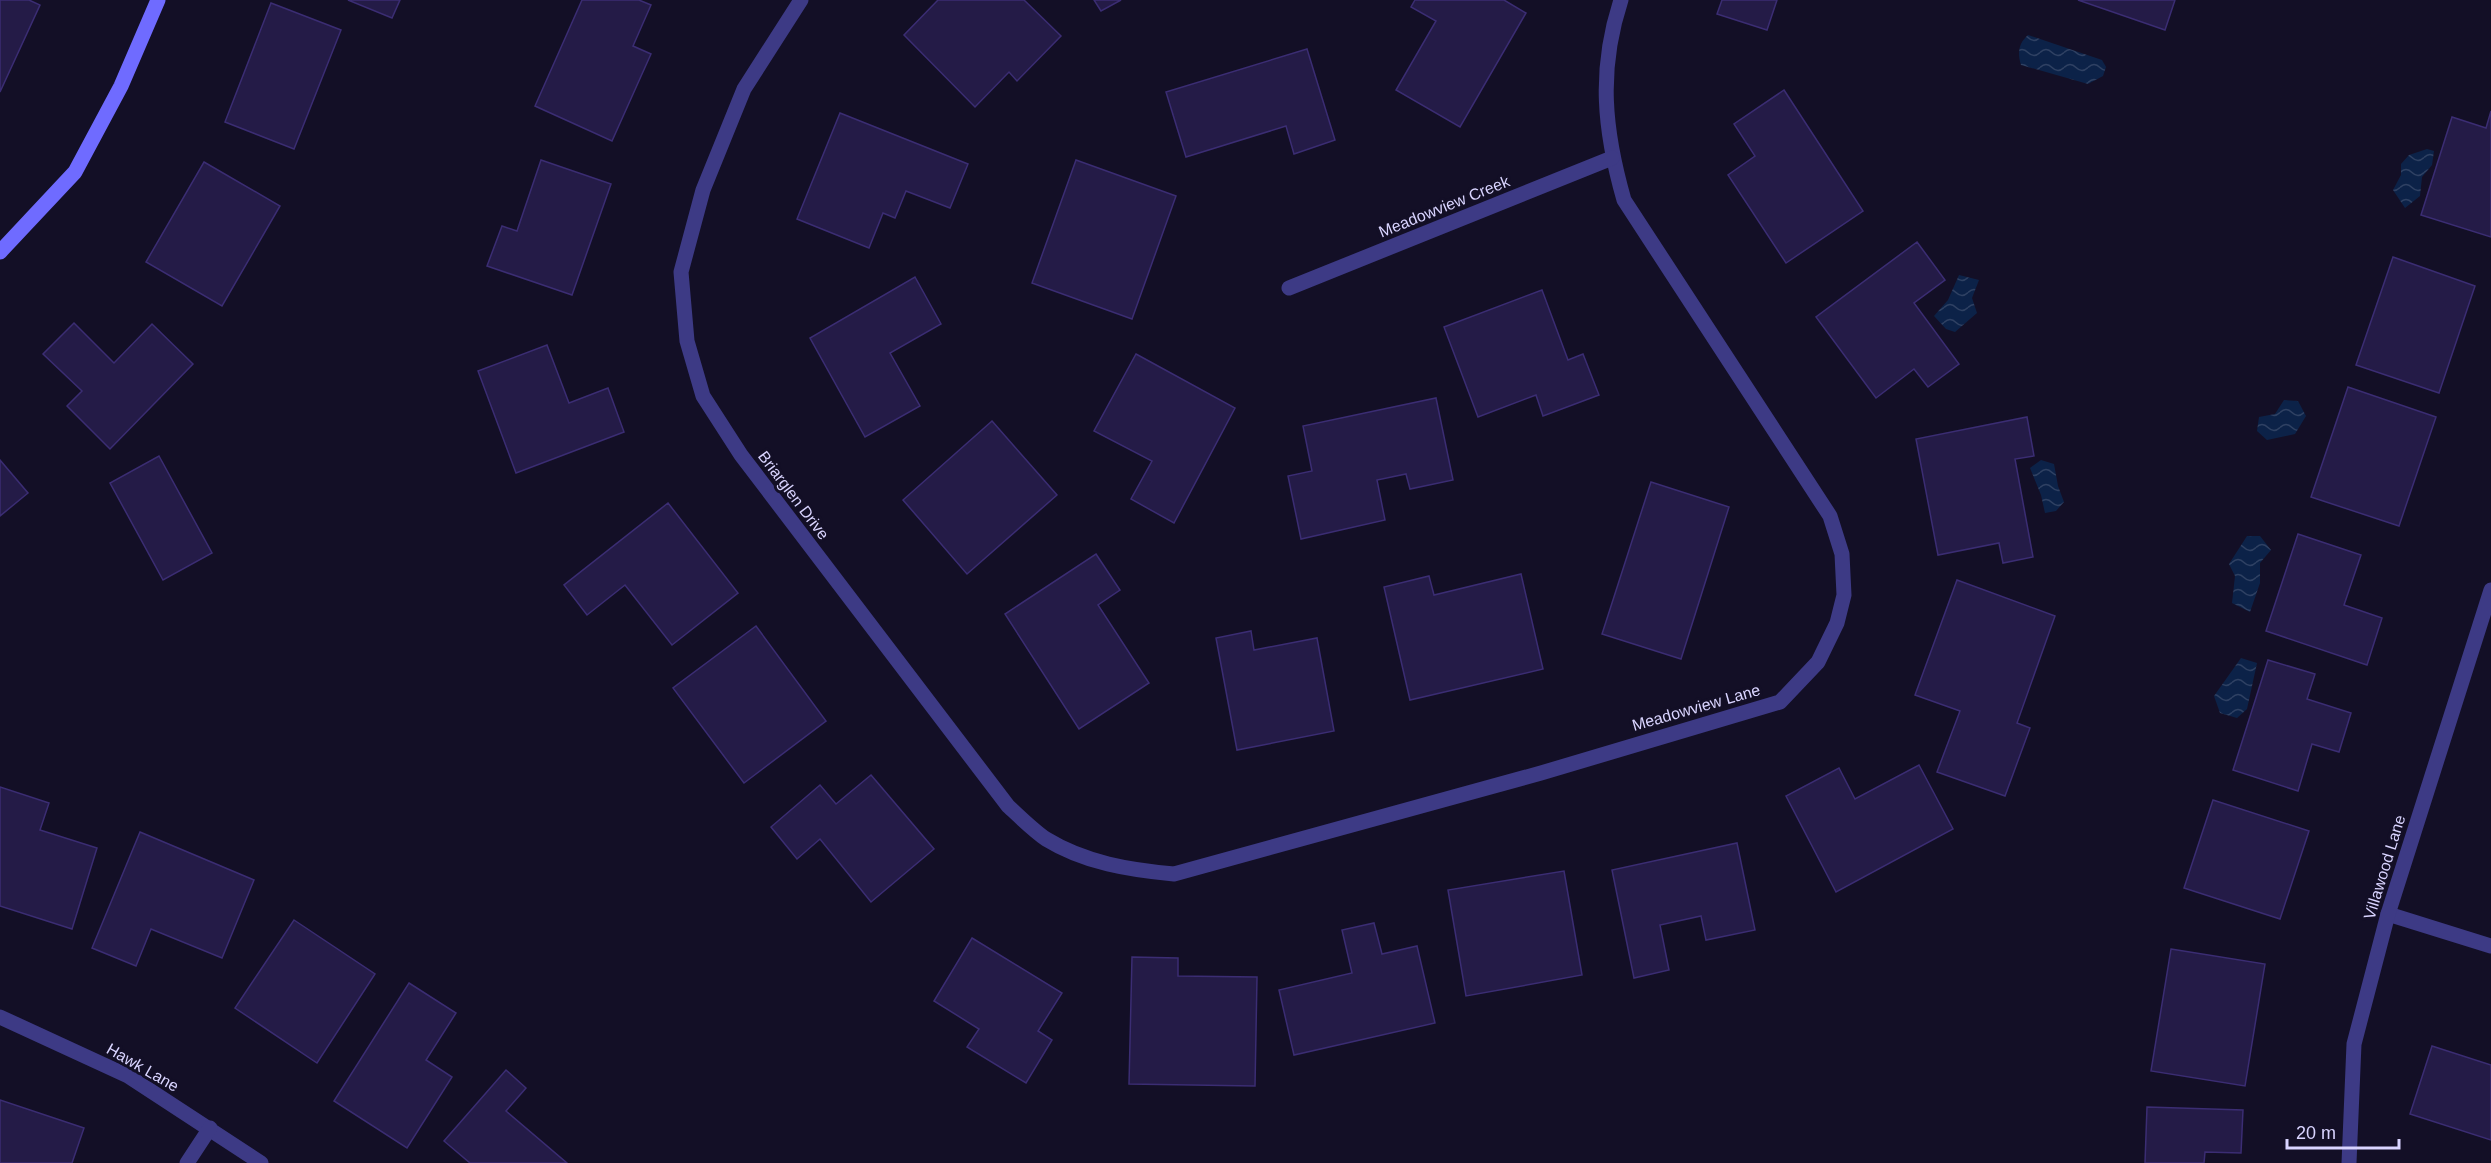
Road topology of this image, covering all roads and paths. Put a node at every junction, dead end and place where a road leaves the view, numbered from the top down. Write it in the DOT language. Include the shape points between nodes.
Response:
graph roads {
  1 [pos="158,0"];
  2 [pos="801,0"];
  3 [pos="1621,0"];
  4 [pos="1612,158"];
  5 [pos="0,252"];
  6 [pos="1289,288"];
  7 [pos="2491,590"];
  8 [pos="1174,874"];
  9 [pos="2388,914"];
  10 [pos="2491,946"];
  11 [pos="0,1017"];
  12 [pos="210,1128"];
  13 [pos="187,1163"];
  14 [pos="261,1163"];
  15 [pos="2349,1163"];
  1 -- 5 [label="street" via="121,86 75,172"];
  2 -- 8 [label="street, Briarglen Drive" via="744,89 703,190 681,272 687,341 703,396 741,455 1008,806 1045,838 1078,856 1132,870"];
  3 -- 4 [label="street, Meadowview Lane" via="1613,24 1605,82"];
  4 -- 6 [label="street, Meadowview Creek"];
  4 -- 8 [label="street, Meadowview Lane" via="1624,200 1830,516 1842,554 1844,595 1837,623 1818,662 1780,702 1541,773"];
  7 -- 9 [label="street, Villawood Lane"];
  9 -- 10 [label="street"];
  9 -- 15 [label="street, Villawood Lane" via="2354,1044"];
  11 -- 12 [label="street, Hawk Lane" via="128,1076"];
  12 -- 13 [label="street"];
  12 -- 14 [label="street, Hawk Lane"];
}
